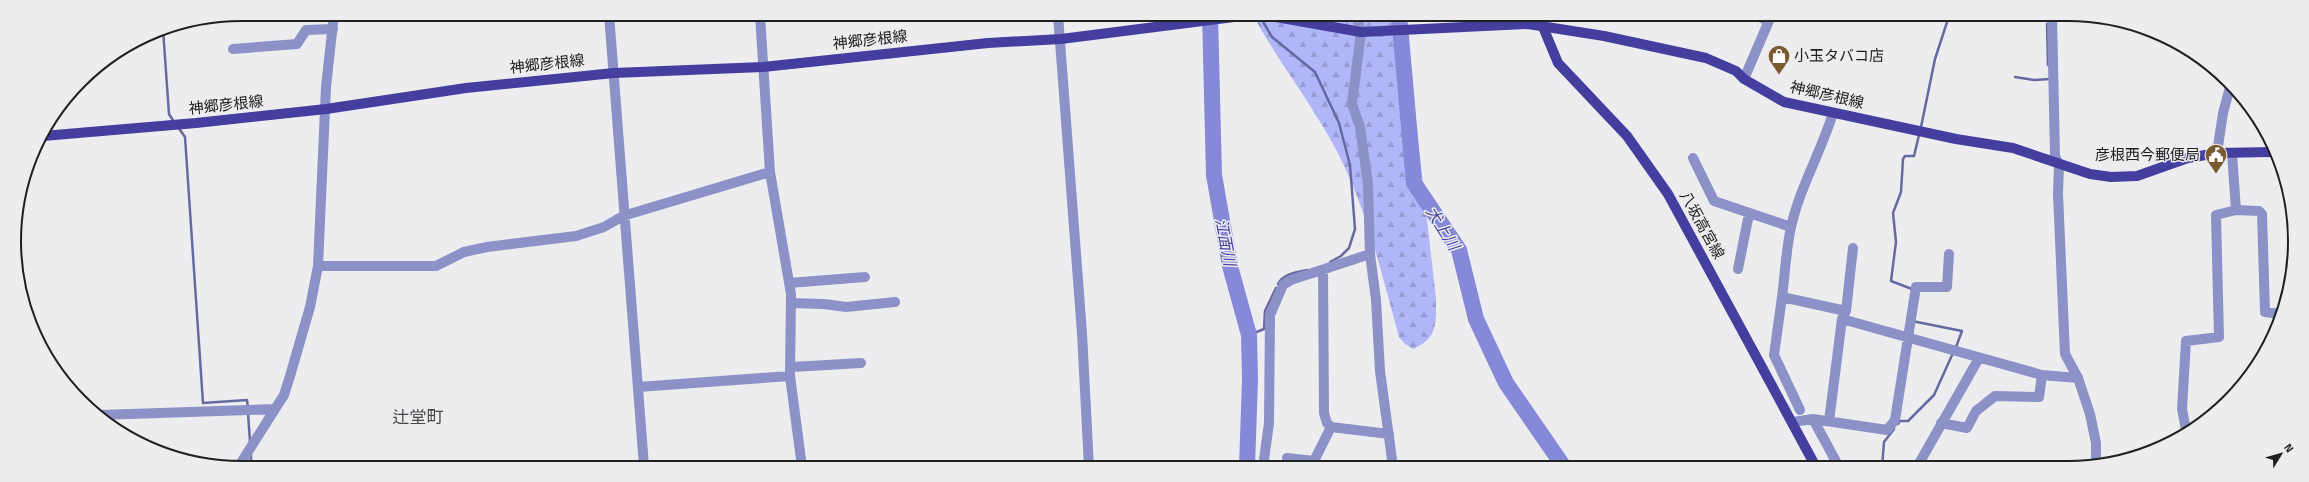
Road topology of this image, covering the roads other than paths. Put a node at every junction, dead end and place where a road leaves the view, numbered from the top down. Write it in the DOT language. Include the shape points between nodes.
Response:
graph roads {
  1 [pos="334,21"];
  2 [pos="610,21"];
  3 [pos="760,21"];
  4 [pos="1059,21"];
  5 [pos="1194,21"];
  6 [pos="1301,21"];
  7 [pos="1359,21"];
  8 [pos="1540,21"];
  9 [pos="1768,21"];
  10 [pos="2052,21"];
  11 [pos="1542,26"];
  12 [pos="333,29"];
  13 [pos="1365,31"];
  14 [pos="1061,39"];
  15 [pos="233,49"];
  16 [pos="763,67"];
  17 [pos="614,73"];
  18 [pos="1744,78"];
  19 [pos="2229,91"];
  20 [pos="326,109"];
  21 [pos="1833,113"];
  22 [pos="48,136"];
  23 [pos="2217,152"];
  24 [pos="2269,152"];
  25 [pos="2232,153"];
  26 [pos="1693,158"];
  27 [pos="2059,165"];
  28 [pos="770,172"];
  29 [pos="2236,210"];
  30 [pos="1749,214"];
  31 [pos="623,216"];
  32 [pos="1791,227"];
  33 [pos="1853,248"];
  34 [pos="1370,254"];
  35 [pos="1949,254"];
  36 [pos="318,266"];
  37 [pos="1738,269"];
  38 [pos="1323,270"];
  39 [pos="864,277"];
  40 [pos="789,283"];
  41 [pos="1782,297"];
  42 [pos="895,302"];
  43 [pos="791,303"];
  44 [pos="2275,313"];
  45 [pos="1844,315"];
  46 [pos="1908,339"];
  47 [pos="1979,358"];
  48 [pos="861,363"];
  49 [pos="791,372"];
  50 [pos="2042,375"];
  51 [pos="2078,378"];
  52 [pos="638,387"];
  53 [pos="275,409"];
  54 [pos="1800,410"];
  55 [pos="106,415"];
  56 [pos="1813,419"];
  57 [pos="1793,422"];
  58 [pos="1829,422"];
  59 [pos="1941,423"];
  60 [pos="1331,427"];
  61 [pos="2185,427"];
  62 [pos="1389,434"];
  63 [pos="1287,458"];
  64 [pos="2096,459"];
  65 [pos="242,461"];
  66 [pos="644,461"];
  67 [pos="801,461"];
  68 [pos="1089,461"];
  69 [pos="1264,461"];
  70 [pos="1301,461"];
  71 [pos="1316,461"];
  72 [pos="1392,461"];
  73 [pos="1813,461"];
  74 [pos="1836,461"];
  75 [pos="1920,461"];
  1 -- 12 [label="street"];
  2 -- 17 [label="street"];
  3 -- 16 [label="street"];
  4 -- 14 [label="street"];
  5 -- 14 [label="main road, 神郷彦根線"];
  6 -- 13 [label="main road, 神郷彦根線"];
  7 -- 13 [label="street"];
  8 -- 11 [label="main road, 八坂高宮線"];
  9 -- 18 [label="street"];
  10 -- 27 [label="street" via="2055,156"];
  11 -- 13 [label="main road, 神郷彦根線" via="1528,24"];
  11 -- 18 [label="main road, 神郷彦根線" via="1706,58 1736,71"];
  11 -- 57 [label="main road, 八坂高宮線" via="1558,63 1627,136 1668,194"];
  12 -- 15 [label="street" via="306,30 296,44"];
  12 -- 20 [label="street"];
  13 -- 34 [label="street" via="1352,104 1360,127 1368,184"];
  14 -- 16 [label="main road, 神郷彦根線" via="988,43"];
  14 -- 68 [label="street"];
  16 -- 17 [label="main road, 神郷彦根線"];
  16 -- 28 [label="street"];
  17 -- 20 [label="main road, 神郷彦根線" via="466,88"];
  17 -- 31 [label="street"];
  18 -- 21 [label="main road, 神郷彦根線" via="1784,102"];
  19 -- 23 [label="street" via="2222,113"];
  20 -- 22 [label="main road, 神郷彦根線" via="196,124"];
  20 -- 36 [label="street"];
  21 -- 27 [label="main road, 神郷彦根線" via="1956,139 2013,148"];
  21 -- 32 [label="street"];
  23 -- 25 [label="main road, 神郷彦根線"];
  23 -- 27 [label="main road, 神郷彦根線" via="2130,176 2090,174"];
  24 -- 25 [label="main road, 神郷彦根線"];
  25 -- 29 [label="street"];
  26 -- 30 [label="street" via="1714,201"];
  27 -- 51 [label="street" via="2065,354"];
  28 -- 31 [label="street"];
  28 -- 40 [label="street"];
  29 -- 44 [label="street" via="2259,211 2262,214 2265,312"];
  29 -- 61 [label="street" via="2216,215 2219,337 2186,341 2182,409"];
  30 -- 32 [label="street"];
  30 -- 37 [label="street"];
  31 -- 36 [label="street" via="604,227 576,236 487,247 464,252 436,266"];
  31 -- 52 [label="street"];
  32 -- 41 [label="street"];
  33 -- 45 [label="street"];
  34 -- 38 [label="street"];
  34 -- 62 [label="street" via="1376,300 1380,371"];
  35 -- 46 [label="street" via="1947,287 1916,286"];
  36 -- 53 [label="street" via="310,307 290,376 284,395"];
  38 -- 60 [label="street" via="1324,413"];
  38 -- 69 [label="street" via="1283,285 1270,315 1269,423"];
  39 -- 40 [label="street"];
  40 -- 43 [label="street"];
  41 -- 45 [label="street"];
  41 -- 54 [label="street" via="1774,355"];
  42 -- 43 [label="street" via="846,307"];
  43 -- 49 [label="street"];
  45 -- 46 [label="street"];
  45 -- 58 [label="street"];
  46 -- 47 [label="street"];
  46 -- 58 [label="street" via="1895,420 1887,430"];
  47 -- 50 [label="street"];
  47 -- 59 [label="street"];
  48 -- 49 [label="street"];
  49 -- 52 [label="street"];
  49 -- 67 [label="street"];
  50 -- 51 [label="street"];
  50 -- 59 [label="street" via="2039,397 1995,396 1976,411 1967,428"];
  51 -- 64 [label="street" via="2094,429"];
  52 -- 66 [label="street"];
  53 -- 55 [label="street"];
  53 -- 65 [label="street"];
  56 -- 57 [label="street"];
  56 -- 58 [label="street"];
  56 -- 74 [label="street"];
  57 -- 73 [label="main road, 八坂高宮線"];
  59 -- 75 [label="street"];
  60 -- 62 [label="street"];
  60 -- 71 [label="street"];
  62 -- 72 [label="street"];
  63 -- 70 [label="street"];
}
